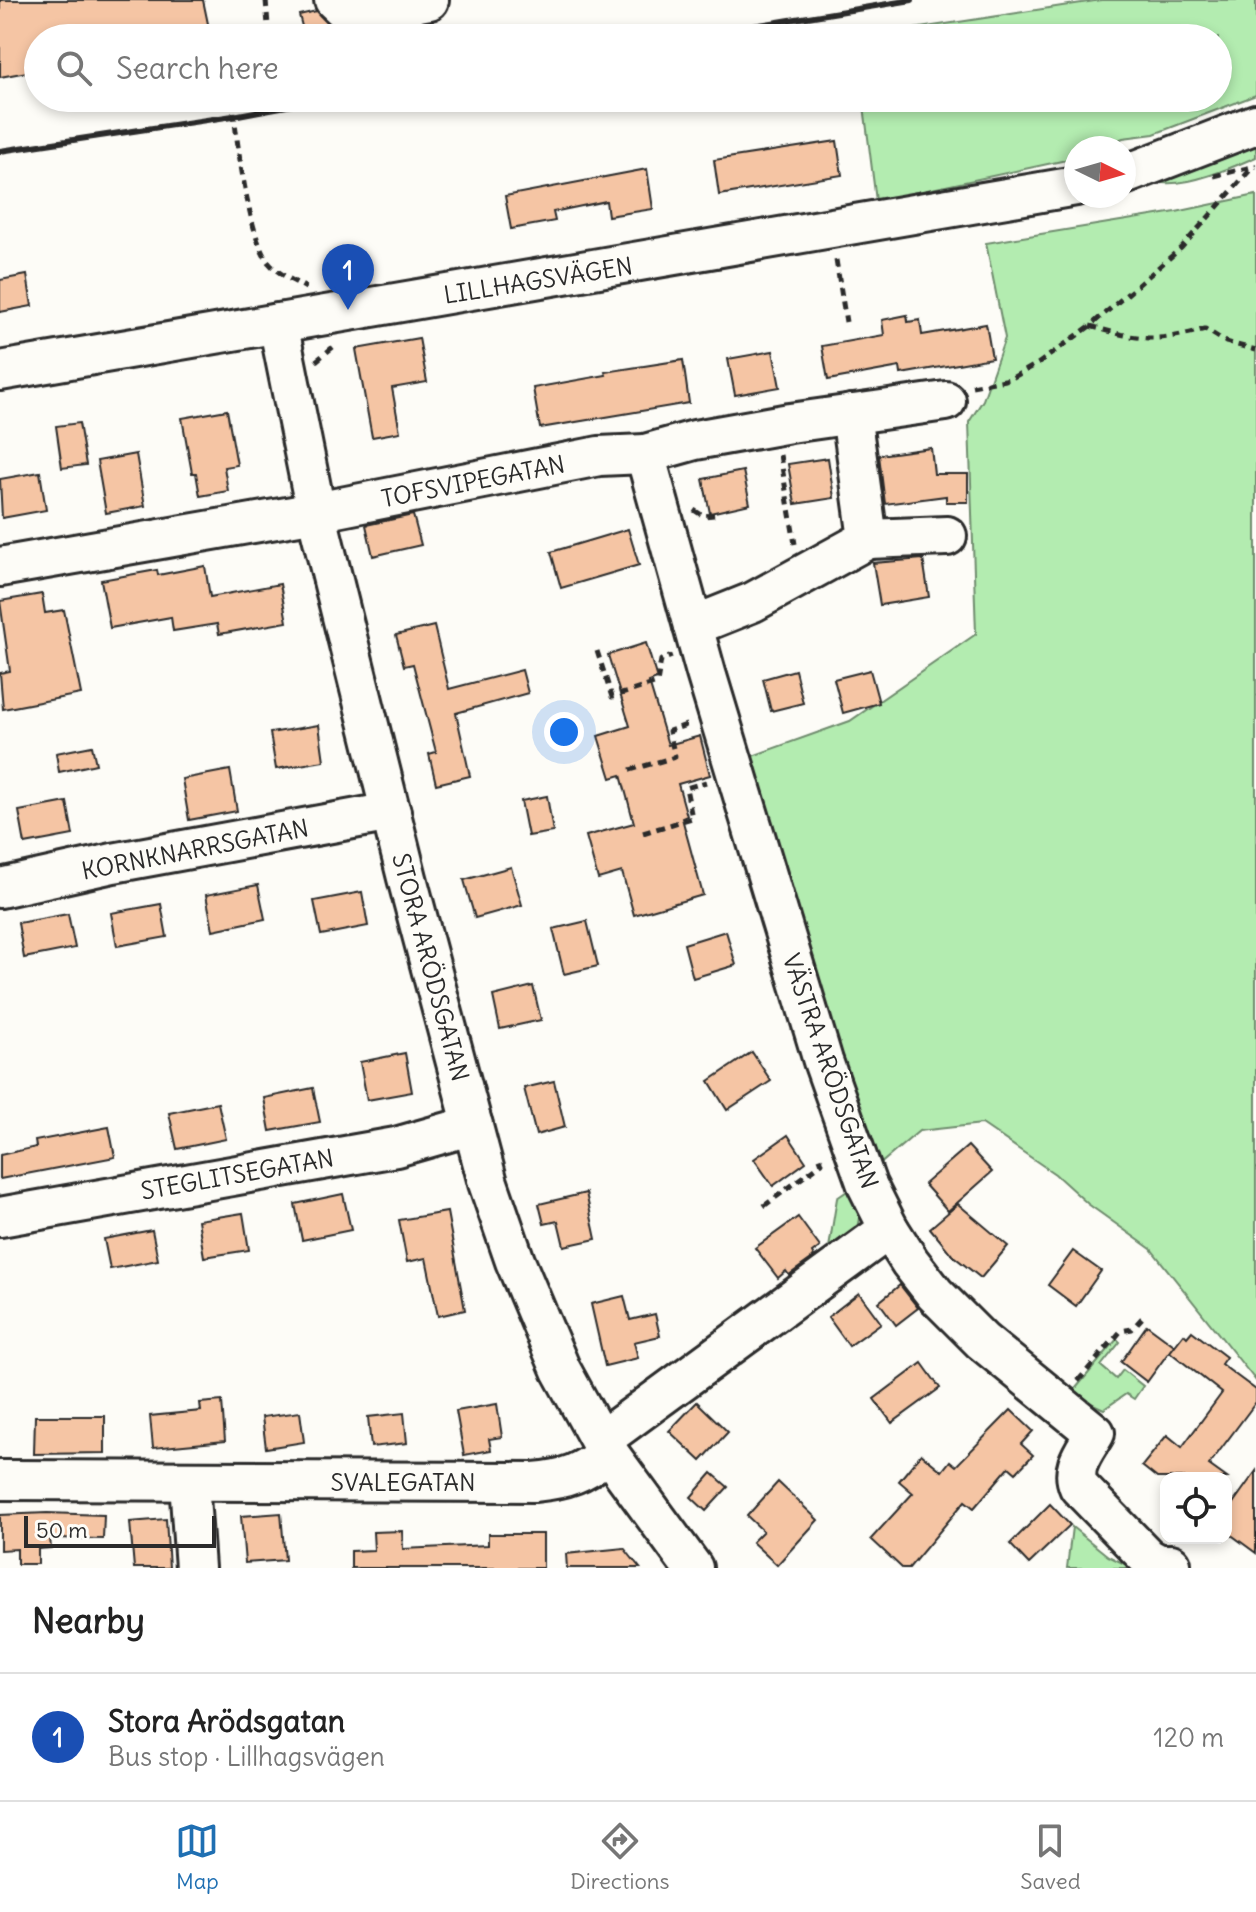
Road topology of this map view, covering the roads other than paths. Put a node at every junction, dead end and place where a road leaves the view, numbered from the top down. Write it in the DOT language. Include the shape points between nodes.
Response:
graph roads {
  1 [pos="334,0"];
  2 [pos="429,0"];
  3 [pos="1256,124"];
  4 [pos="1136,170"];
  5 [pos="1064,188"];
  6 [pos="278,323"];
  7 [pos="0,371"];
  8 [pos="946,401"];
  9 [pos="851,414"];
  10 [pos="645,454"];
  11 [pos="316,512"];
  12 [pos="947,536"];
  13 [pos="868,539"];
  14 [pos="0,567"];
  15 [pos="696,636"];
  16 [pos="391,812"];
  17 [pos="0,888"];
  18 [pos="473,1125"];
  19 [pos="0,1217"];
  20 [pos="889,1229"];
  21 [pos="604,1447"];
  22 [pos="0,1480"];
  23 [pos="189,1482"];
  24 [pos="1171,1564"];
  25 [pos="195,1568"];
  26 [pos="693,1568"];
  1 -- 2 [label="street" via="350,15"];
  3 -- 4 [label="street"];
  5 -- 6 [label="street, LILLHAGSVÄGEN"];
  6 -- 7 [label="street, LILLHAGSVÄGEN"];
  6 -- 11 [label="street, STORA ARÖDSGATAN"];
  8 -- 9 [label="street, TOFSVIPEGATAN"];
  9 -- 10 [label="street, TOFSVIPEGATAN" via="695,440"];
  9 -- 13 [label="street"];
  10 -- 11 [label="street, TOFSVIPEGATAN" via="599,456"];
  10 -- 15 [label="street, VÄSTRA ARÖDSGATAN"];
  11 -- 14 [label="street, TOFSVIPEGATAN"];
  11 -- 16 [label="street, STORA ARÖDSGATAN"];
  12 -- 13 [label="street"];
  13 -- 15 [label="street"];
  15 -- 20 [label="street, VÄSTRA ARÖDSGATAN" via="823,1061 867,1185"];
  16 -- 17 [label="street, KORNKNARRSGATAN"];
  16 -- 18 [label="street, STORA ARÖDSGATAN"];
  18 -- 19 [label="street, STEGLITSEGATAN" via="396,1147"];
  18 -- 21 [label="street, STORA ARÖDSGATAN" via="515,1261 561,1370"];
  20 -- 21 [label="street, SVALEGATAN"];
  20 -- 24 [label="street, VÄSTRA ARÖDSGATAN" via="935,1294 982,1341 1095,1433 1076,1468 1079,1487 1148,1558"];
  21 -- 23 [label="street, SVALEGATAN" via="581,1473 546,1481"];
  21 -- 26 [label="street, STORA ARÖDSGATAN"];
  22 -- 23 [label="street, SVALEGATAN"];
  23 -- 25 [label="street"];
}
